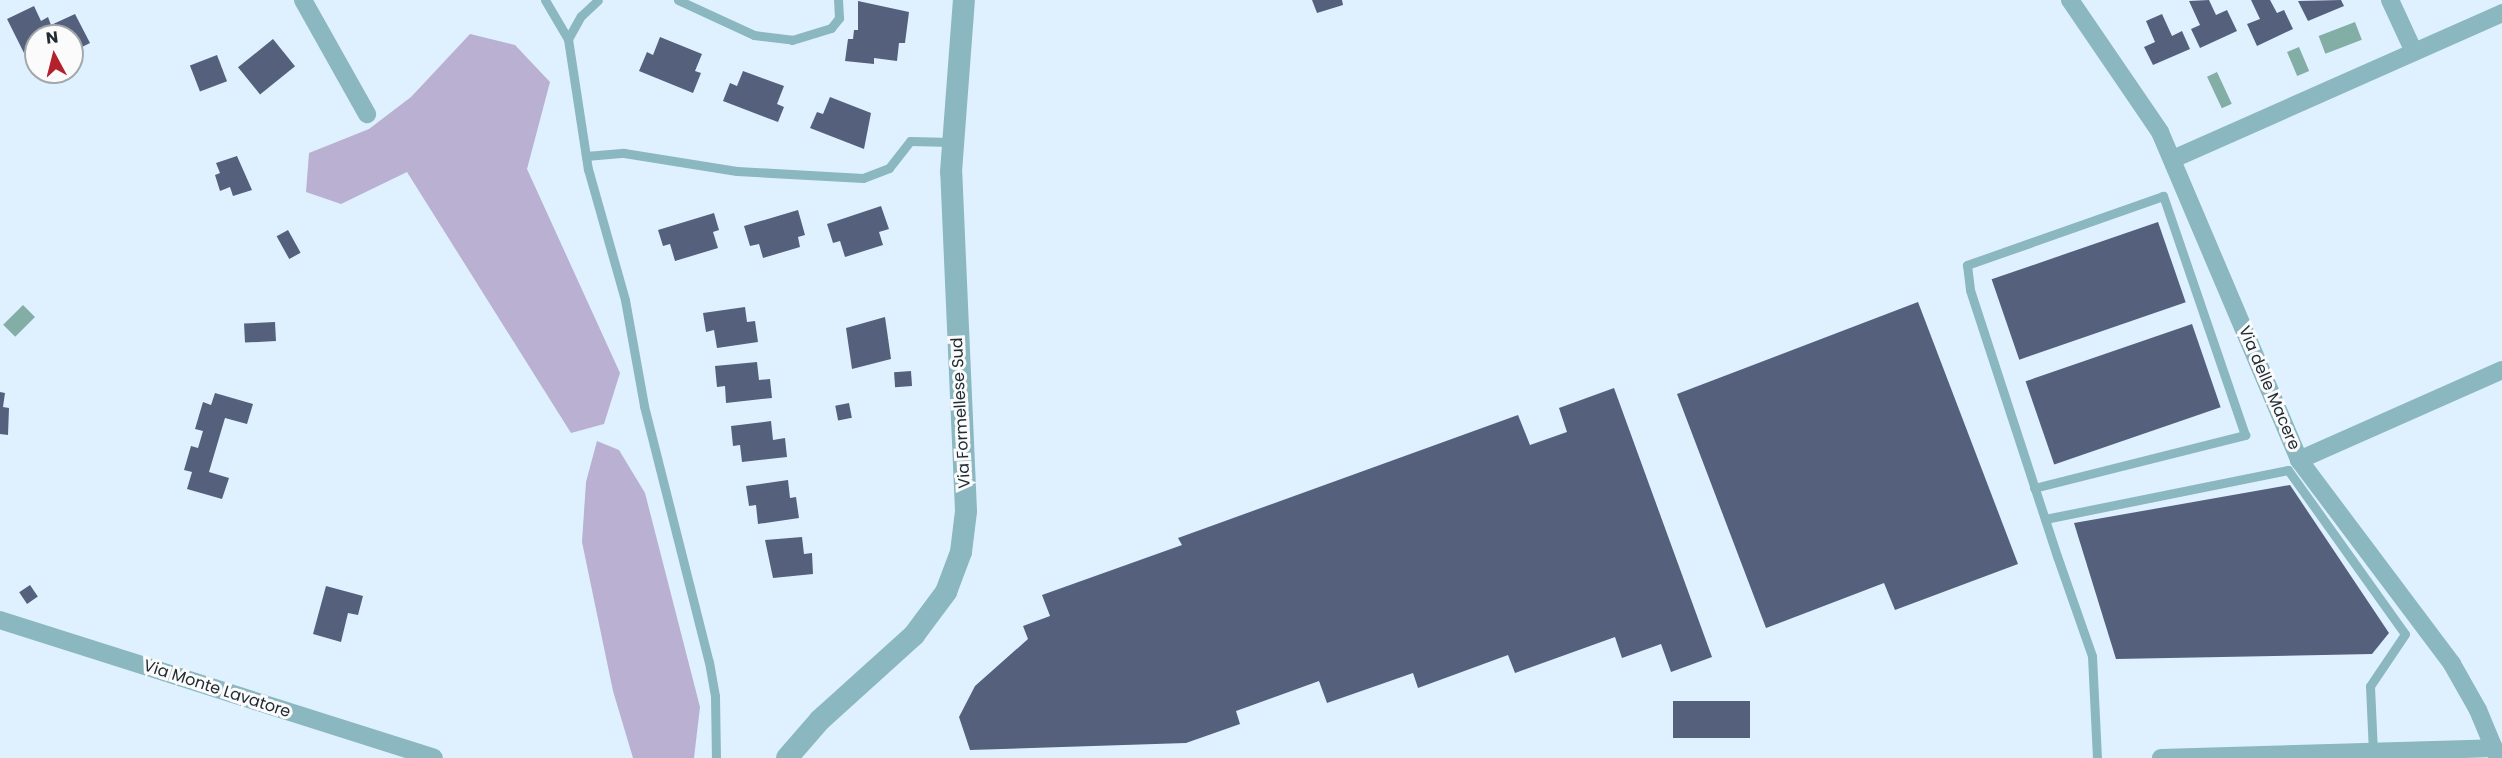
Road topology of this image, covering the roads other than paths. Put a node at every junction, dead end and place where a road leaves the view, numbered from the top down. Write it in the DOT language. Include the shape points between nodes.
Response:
graph roads {
  1 [pos="303,0"];
  2 [pos="545,0"];
  3 [pos="598,0"];
  4 [pos="678,0"];
  5 [pos="838,0"];
  6 [pos="964,0"];
  7 [pos="2070,0"];
  8 [pos="2390,0"];
  9 [pos="2502,13"];
  10 [pos="568,39"];
  11 [pos="2414,52"];
  12 [pos="367,114"];
  13 [pos="952,142"];
  14 [pos="586,156"];
  15 [pos="2172,159"];
  16 [pos="2502,370"];
  17 [pos="2299,460"];
  18 [pos="2034,488"];
  19 [pos="2044,519"];
  20 [pos="0,620"];
  21 [pos="2373,753"];
  22 [pos="2496,753"];
  23 [pos="434,758"];
  24 [pos="716,758"];
  25 [pos="787,758"];
  26 [pos="2097,758"];
  27 [pos="2161,758"];
  1 -- 12 [label="street"];
  2 -- 10 [label="lane"];
  3 -- 10 [label="lane" via="581,16"];
  4 -- 5 [label="lane" via="754,35 792,40 831,28 839,18"];
  6 -- 13 [label="street, Via Formellese Sud"];
  7 -- 15 [label="street, Via delle Macere" via="2153,120"];
  8 -- 11 [label="street"];
  9 -- 11 [label="street"];
  10 -- 14 [label="lane"];
  11 -- 15 [label="street"];
  13 -- 14 [label="lane" via="910,141 889,168 862,178 738,171 624,153"];
  13 -- 25 [label="street, Via Formellese Sud" via="965,504 961,552 946,592 914,635 813,727"];
  14 -- 24 [label="lane" via="625,300 644,406 709,662 715,696"];
  15 -- 17 [label="street, Via delle Macere"];
  16 -- 17 [label="street"];
  17 -- 22 [label="street, Via delle Macere" via="2442,648 2470,695"];
  18 -- 18 [label="lane" via="1969,286 1967,265 2163,196 2245,435"];
  18 -- 19 [label="lane"];
  19 -- 21 [label="lane" via="2288,470 2404,634 2370,686"];
  19 -- 26 [label="lane" via="2092,656"];
  20 -- 23 [label="street, Via Monte Lavatore"];
  21 -- 22 [label="street"];
  21 -- 27 [label="street"];
}
